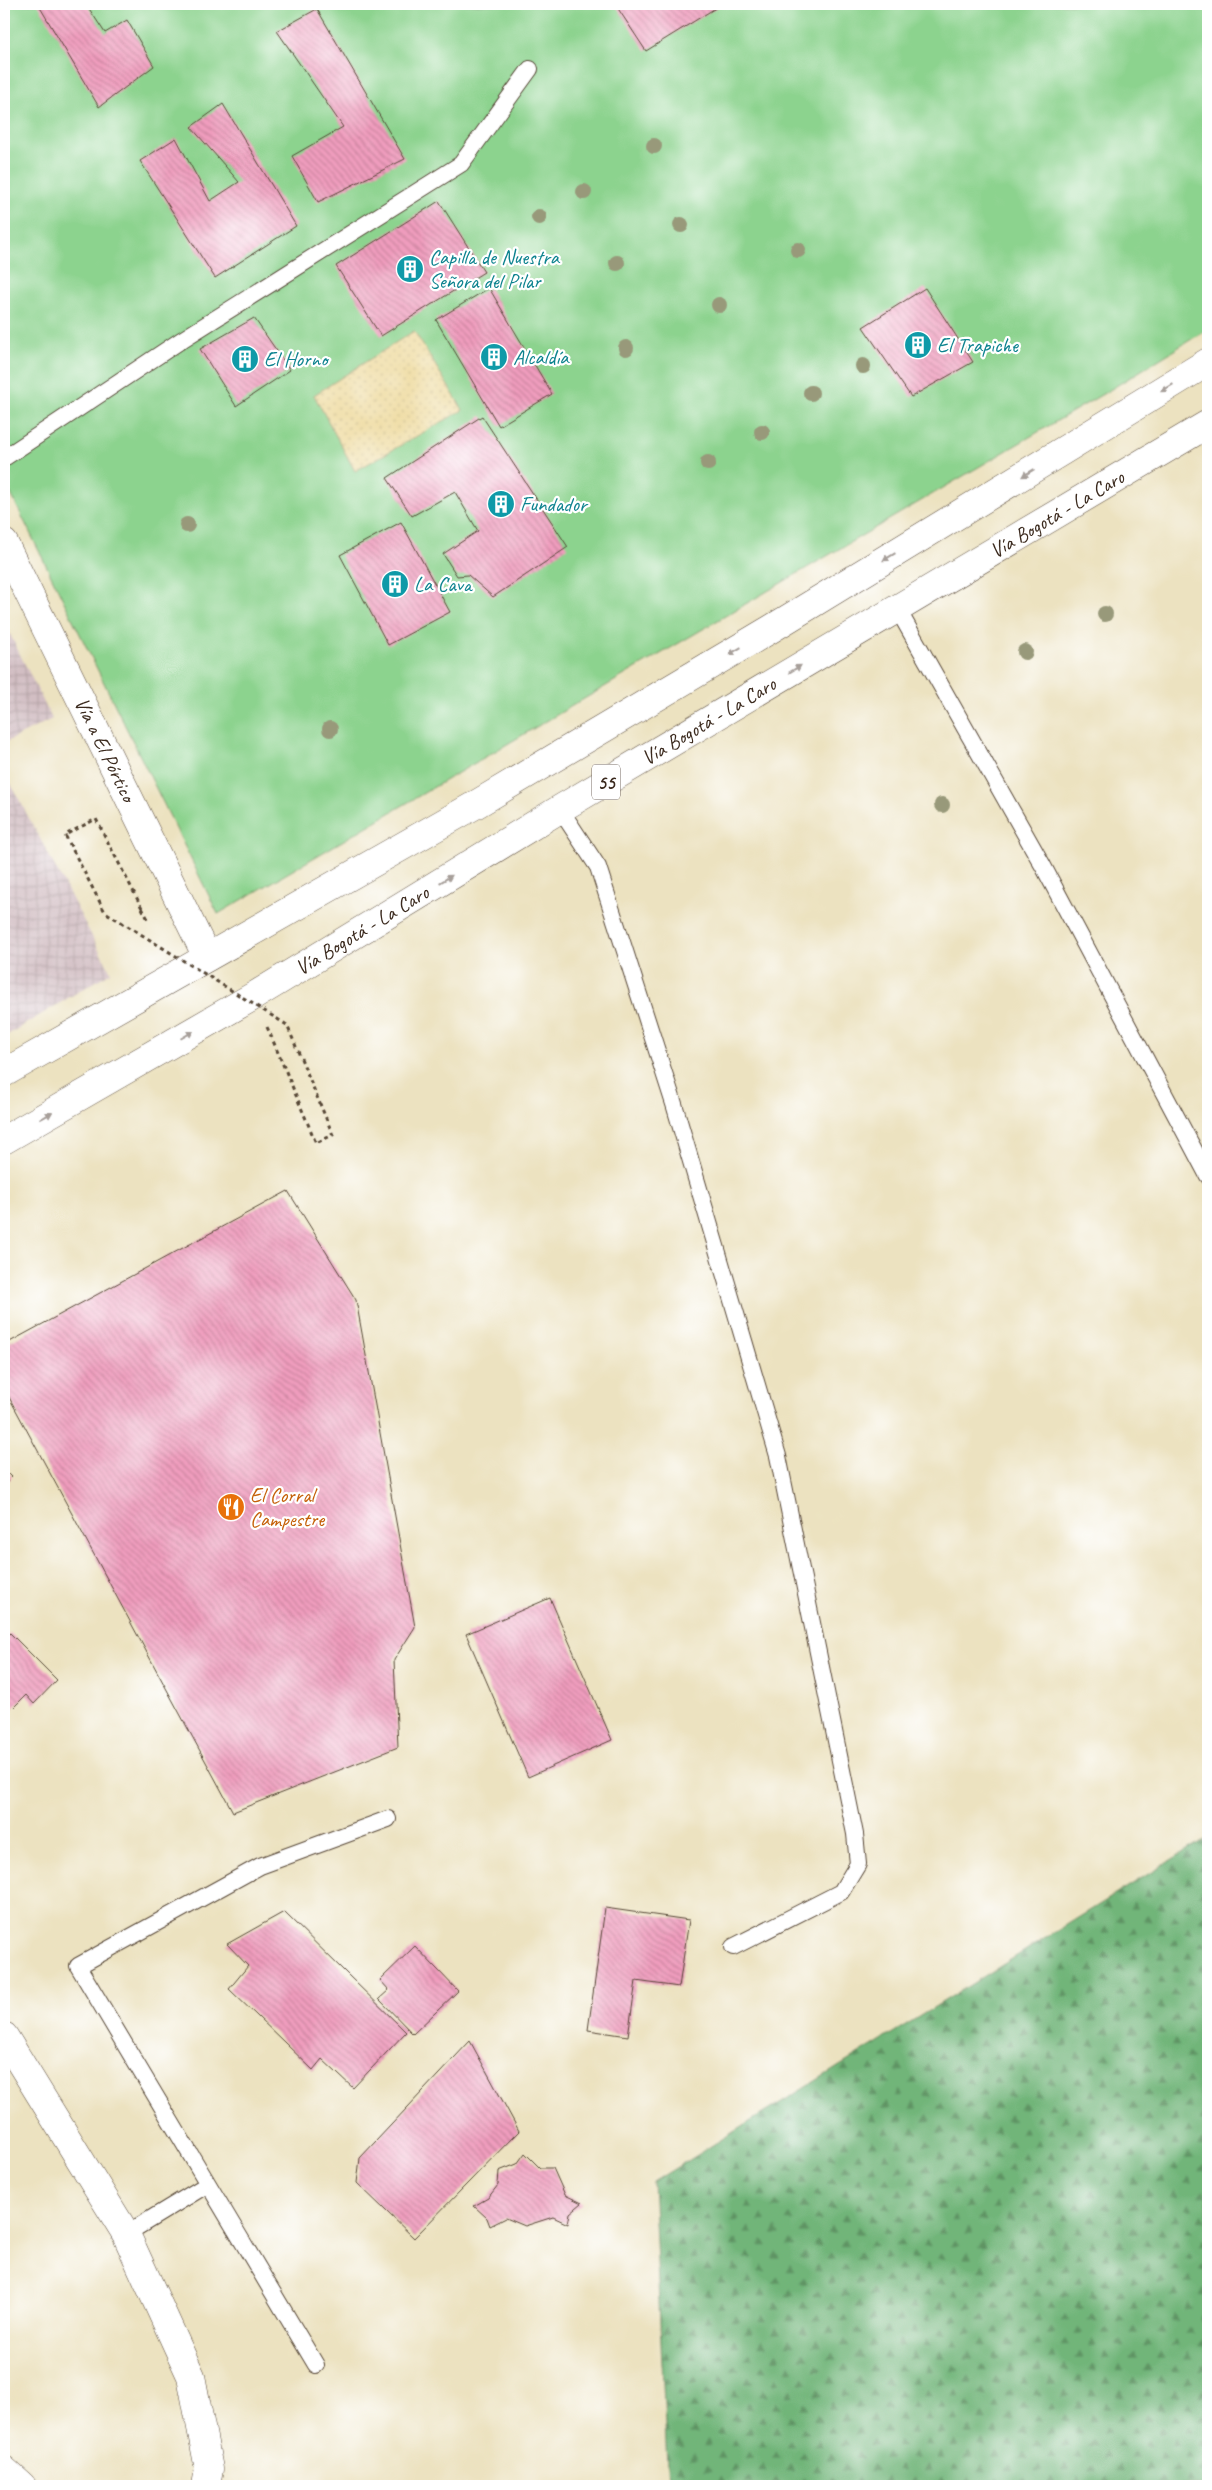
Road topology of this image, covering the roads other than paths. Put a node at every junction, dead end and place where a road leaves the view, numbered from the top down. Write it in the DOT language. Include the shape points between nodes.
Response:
graph roads {
  1 [pos="530,69"];
  2 [pos="1208,362"];
  3 [pos="1208,424"];
  4 [pos="4,458"];
  5 [pos="4,543"];
  6 [pos="897,608"];
  7 [pos="560,809"];
  8 [pos="207,957"];
  9 [pos="4,1073"];
  10 [pos="4,1140"];
  11 [pos="1208,1176"];
  12 [pos="388,1819"];
  13 [pos="733,1948"];
  14 [pos="4,2036"];
  15 [pos="208,2184"];
  16 [pos="126,2234"];
  17 [pos="316,2365"];
  18 [pos="4,2470"];
  19 [pos="22,2486"];
  20 [pos="206,2486"];
  1 -- 4 [label="lane" via="461,164 183,339"];
  2 -- 8 [label="main road, 55, one-way" via="728,655 475,805"];
  3 -- 6 [label="main road, Vía Bogotá - La Caro / 55"];
  5 -- 8 [label="main road, Vía a El Pórtico"];
  7 -- 6 [label="main road, Vía Bogotá - La Caro / 55, one-way"];
  6 -- 11 [label="lane" via="1042,864"];
  10 -- 7 [label="main road, Vía Bogotá - La Caro / 55, one-way" via="254,996"];
  7 -- 13 [label="lane" via="598,867 674,1104 778,1456 855,1834 858,1864 841,1892"];
  8 -- 9 [label="main road, 55"];
  12 -- 15 [label="lane" via="260,1866 78,1966"];
  14 -- 16 [label="main road"];
  15 -- 16 [label="lane"];
  15 -- 17 [label="lane"];
  16 -- 20 [label="main road" via="191,2376 209,2469"];
  18 -- 19 [label="main road"];
}
